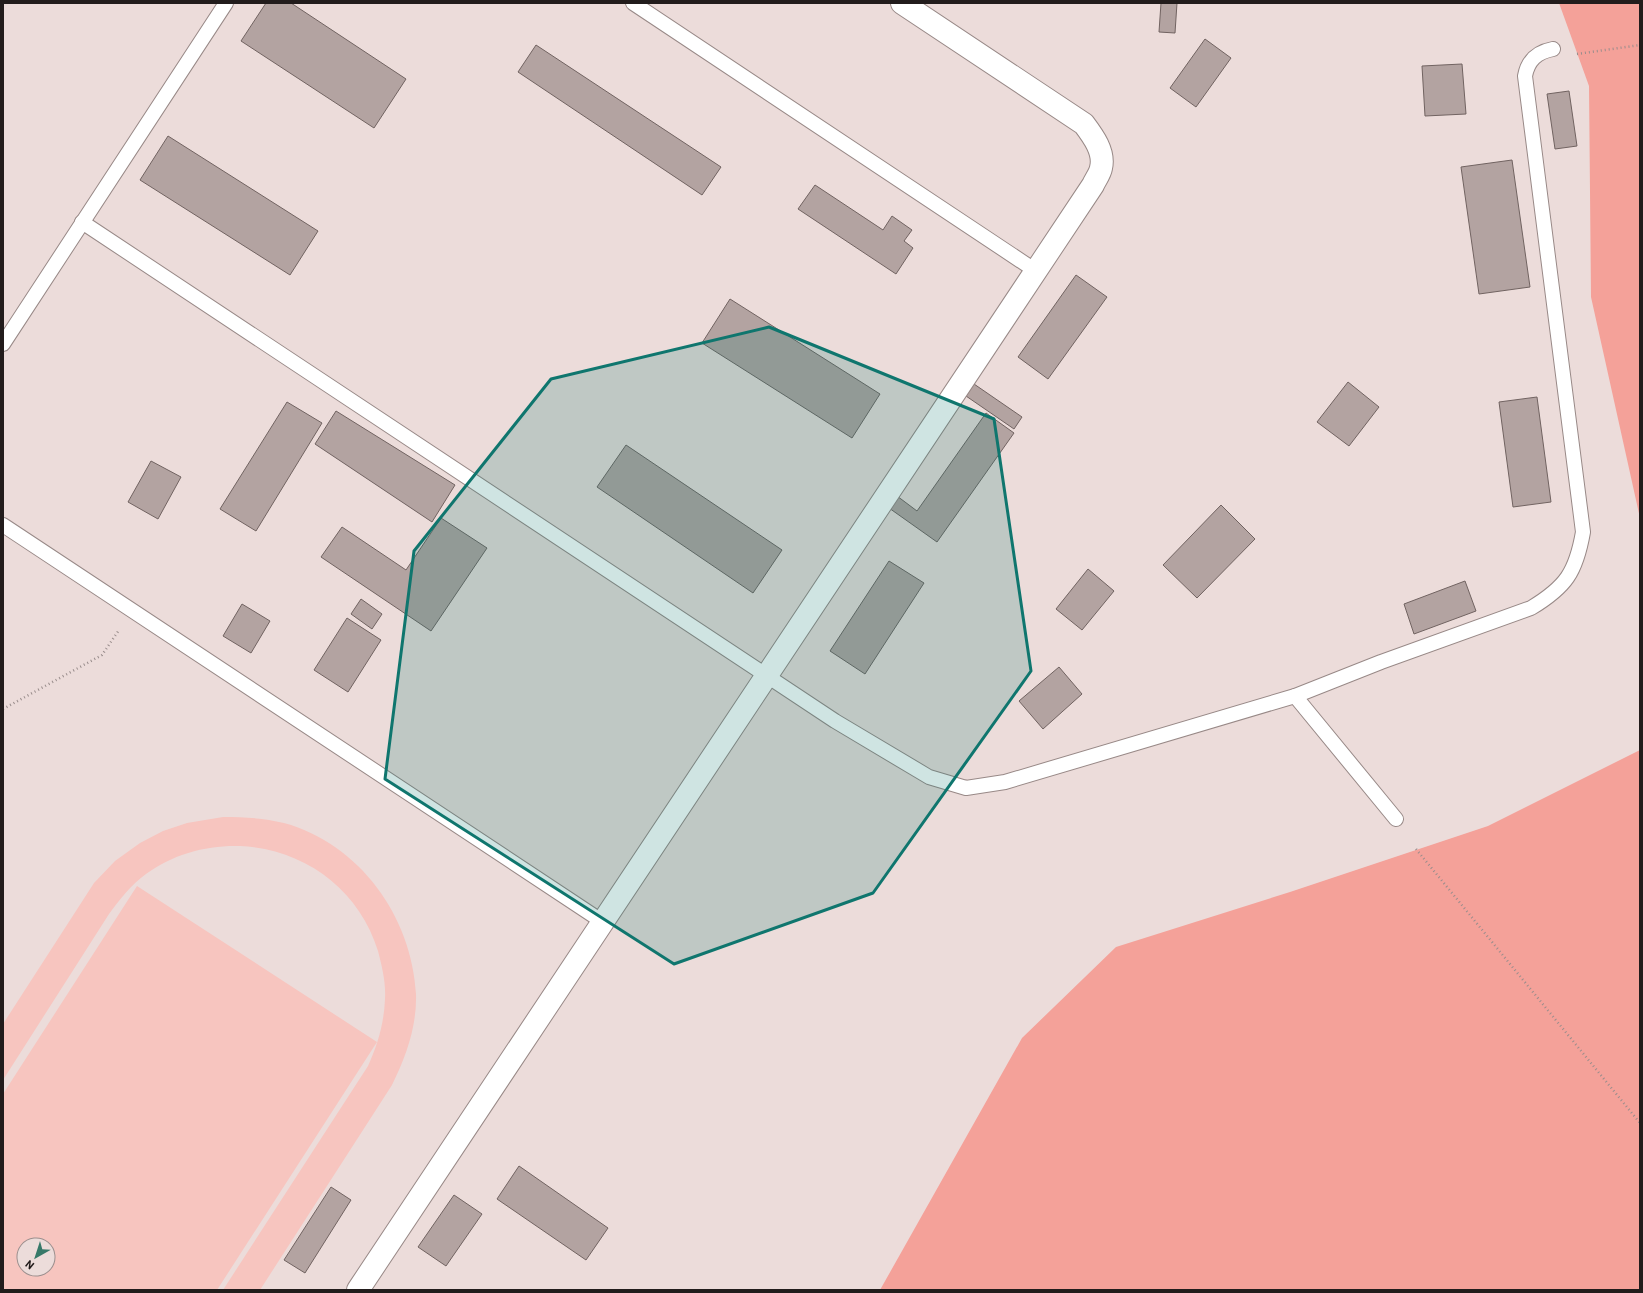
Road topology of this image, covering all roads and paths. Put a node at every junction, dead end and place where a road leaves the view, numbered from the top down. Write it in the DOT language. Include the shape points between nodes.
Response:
graph roads {
  1 [pos="226,3"];
  2 [pos="634,3"];
  3 [pos="902,3"];
  4 [pos="1640,45"];
  5 [pos="1553,48"];
  6 [pos="1577,54"];
  7 [pos="82,222"];
  8 [pos="1036,271"];
  9 [pos="3,344"];
  10 [pos="3,525"];
  11 [pos="132,611"];
  12 [pos="767,675"];
  13 [pos="1295,696"];
  14 [pos="3,709"];
  15 [pos="1396,820"];
  16 [pos="1416,850"];
  17 [pos="603,922"];
  18 [pos="1640,1122"];
  19 [pos="358,1290"];
  1 -- 7 [label="lane"];
  2 -- 8 [label="lane"];
  3 -- 8 [label="street" via="1084,124 1094,137 1100,152 1101,168 1093,185"];
  4 -- 6 [label="path"];
  5 -- 13 [label="lane" via="1534,57 1526,68 1525,76 1583,532 1579,556 1564,582 1552,596 1530,608"];
  7 -- 9 [label="lane"];
  7 -- 12 [label="lane"];
  8 -- 12 [label="street"];
  10 -- 11 [label="lane"];
  11 -- 14 [label="path" via="102,655"];
  11 -- 17 [label="lane"];
  12 -- 13 [label="lane" via="835,721 929,777 966,788 1005,782"];
  12 -- 17 [label="street"];
  13 -- 15 [label="lane"];
  16 -- 18 [label="path"];
  17 -- 19 [label="street"];
}
